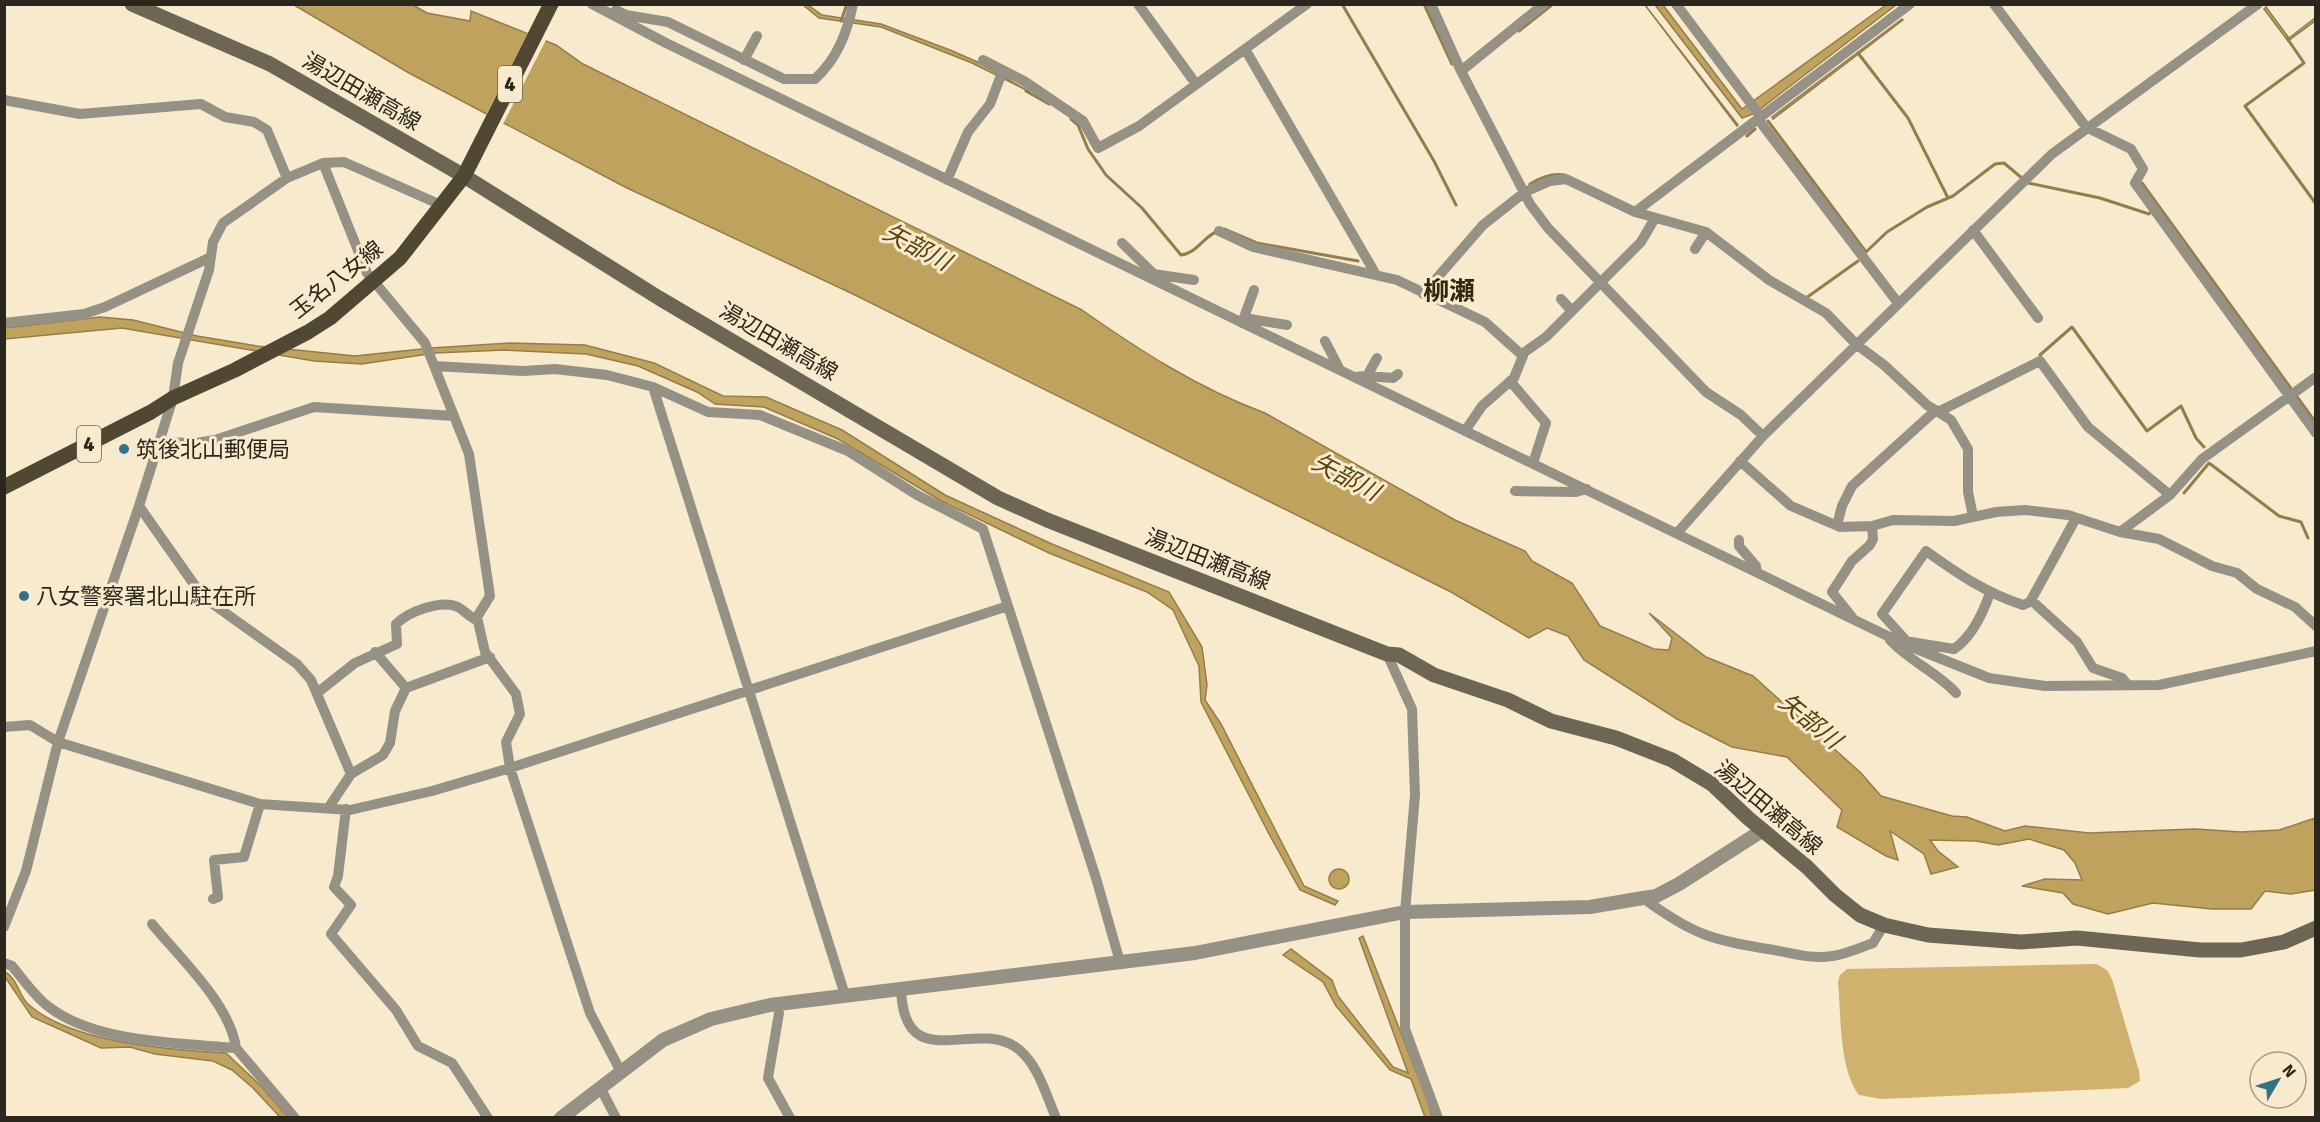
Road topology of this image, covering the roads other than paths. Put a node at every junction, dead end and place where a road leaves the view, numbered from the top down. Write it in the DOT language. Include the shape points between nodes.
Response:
graph roads {
  1 [pos="132,4"];
  2 [pos="551,4"];
  3 [pos="592,4"];
  4 [pos="599,4"];
  5 [pos="853,4"];
  6 [pos="1138,4"];
  7 [pos="1307,4"];
  8 [pos="1431,4"];
  9 [pos="1544,4"];
  10 [pos="1676,4"];
  11 [pos="1910,4"];
  12 [pos="1994,4"];
  13 [pos="2258,4"];
  14 [pos="1525,8"];
  15 [pos="1522,22"];
  16 [pos="757,36"];
  17 [pos="1245,49"];
  18 [pos="744,60"];
  19 [pos="983,60"];
  20 [pos="1461,71"];
  21 [pos="1006,72"];
  22 [pos="1196,84"];
  23 [pos="4,100"];
  24 [pos="1759,116"];
  25 [pos="2086,127"];
  26 [pos="323,163"];
  27 [pos="466,170"];
  28 [pos="287,178"];
  29 [pos="947,180"];
  30 [pos="1525,192"];
  31 [pos="441,205"];
  32 [pos="1635,212"];
  33 [pos="1655,218"];
  34 [pos="1973,230"];
  35 [pos="1219,231"];
  36 [pos="1706,232"];
  37 [pos="1122,243"];
  38 [pos="1695,249"];
  39 [pos="211,257"];
  40 [pos="1375,273"];
  41 [pos="1155,274"];
  42 [pos="1143,275"];
  43 [pos="1194,280"];
  44 [pos="374,282"];
  45 [pos="1600,282"];
  46 [pos="1166,286"];
  47 [pos="1254,290"];
  48 [pos="1423,294"];
  49 [pos="1561,299"];
  50 [pos="1898,303"];
  51 [pos="1572,310"];
  52 [pos="2038,318"];
  53 [pos="1243,320"];
  54 [pos="4,323"];
  55 [pos="1287,325"];
  56 [pos="1325,341"];
  57 [pos="1856,344"];
  58 [pos="1522,354"];
  59 [pos="1377,358"];
  60 [pos="433,361"];
  61 [pos="1341,371"];
  62 [pos="1398,374"];
  63 [pos="1366,376"];
  64 [pos="2316,376"];
  65 [pos="1354,377"];
  66 [pos="1510,381"];
  67 [pos="653,387"];
  68 [pos="2289,396"];
  69 [pos="173,398"];
  70 [pos="1937,411"];
  71 [pos="454,416"];
  72 [pos="1465,431"];
  73 [pos="2316,433"];
  74 [pos="1763,436"];
  75 [pos="159,442"];
  76 [pos="1740,461"];
  77 [pos="1533,463"];
  78 [pos="4,487"];
  79 [pos="1587,489"];
  80 [pos="1515,491"];
  81 [pos="2170,495"];
  82 [pos="139,506"];
  83 [pos="1973,516"];
  84 [pos="2076,518"];
  85 [pos="1837,525"];
  86 [pos="1872,526"];
  87 [pos="1678,532"];
  88 [pos="2120,532"];
  89 [pos="1739,540"];
  90 [pos="1756,572"];
  91 [pos="1990,594"];
  92 [pos="2031,600"];
  93 [pos="1008,606"];
  94 [pos="477,620"];
  95 [pos="1854,620"];
  96 [pos="2314,622"];
  97 [pos="1885,635"];
  98 [pos="1910,645"];
  99 [pos="2316,651"];
  100 [pos="375,652"];
  101 [pos="1387,654"];
  102 [pos="490,657"];
  103 [pos="2128,685"];
  104 [pos="406,688"];
  105 [pos="748,691"];
  106 [pos="317,693"];
  107 [pos="1956,693"];
  108 [pos="4,727"];
  109 [pos="58,742"];
  110 [pos="510,768"];
  111 [pos="351,774"];
  112 [pos="260,804"];
  113 [pos="329,807"];
  114 [pos="346,809"];
  115 [pos="1763,830"];
  116 [pos="1643,898"];
  117 [pos="213,899"];
  118 [pos="1405,912"];
  119 [pos="152,924"];
  120 [pos="1884,925"];
  121 [pos="4,927"];
  122 [pos="2316,928"];
  123 [pos="1120,962"];
  124 [pos="4,963"];
  125 [pos="901,989"];
  126 [pos="845,995"];
  127 [pos="779,1013"];
  128 [pos="236,1048"];
  129 [pos="620,1070"];
  130 [pos="600,1087"];
  131 [pos="295,1118"];
  132 [pos="488,1118"];
  133 [pos="561,1118"];
  134 [pos="616,1118"];
  135 [pos="790,1118"];
  136 [pos="1056,1118"];
  137 [pos="1438,1118"];
  1 -- 27 [label="main road, 湯辺田瀬高線" via="270,64"];
  2 -- 27 [label="main road, 玉名八女線 / 4"];
  3 -- 29 [label="street"];
  4 -- 18 [label="street" via="626,15 668,22"];
  5 -- 18 [label="street" via="836,52 814,79 784,79"];
  6 -- 22 [label="street"];
  7 -- 17 [label="street"];
  8 -- 20 [label="street"];
  9 -- 15 [label="street"];
  10 -- 24 [label="street"];
  11 -- 24 [label="street"];
  12 -- 25 [label="street"];
  13 -- 25 [label="street"];
  14 -- 15 [label="street"];
  15 -- 20 [label="street"];
  16 -- 18 [label="street"];
  17 -- 22 [label="street"];
  17 -- 40 [label="street"];
  19 -- 21 [label="street"];
  20 -- 30 [label="street"];
  21 -- 22 [label="street" via="1083,121 1098,148 1139,126"];
  21 -- 29 [label="street" via="990,104 968,132"];
  23 -- 28 [label="street" via="80,114 201,104 225,117 254,122 267,130"];
  24 -- 32 [label="street"];
  24 -- 50 [label="street"];
  25 -- 34 [label="street"];
  25 -- 68 [label="street" via="2132,149 2143,169 2135,183"];
  26 -- 28 [label="street"];
  26 -- 31 [label="street" via="344,162"];
  26 -- 44 [label="street"];
  27 -- 31 [label="main road, 玉名八女線 / 4"];
  27 -- 101 [label="main road, 湯辺田瀬高線" via="659,298 999,498"];
  28 -- 39 [label="street" via="223,223"];
  29 -- 42 [label="street"];
  30 -- 32 [label="street" via="1566,179"];
  30 -- 45 [label="street" via="1548,228"];
  30 -- 48 [label="street" via="1483,225"];
  31 -- 44 [label="main road, 玉名八女線 / 4" via="400,258"];
  32 -- 33 [label="street"];
  33 -- 36 [label="street"];
  33 -- 45 [label="street" via="1641,242"];
  34 -- 50 [label="street"];
  34 -- 52 [label="street"];
  35 -- 40 [label="street" via="1253,247"];
  36 -- 38 [label="street"];
  36 -- 57 [label="street" via="1769,280 1826,313"];
  37 -- 41 [label="street"];
  39 -- 54 [label="street" via="84,314"];
  39 -- 69 [label="street"];
  40 -- 48 [label="street"];
  41 -- 42 [label="street"];
  41 -- 43 [label="street"];
  41 -- 46 [label="street"];
  42 -- 46 [label="street"];
  44 -- 60 [label="street" via="425,343"];
  44 -- 69 [label="main road, 玉名八女線 / 4" via="330,318 286,344"];
  45 -- 51 [label="street"];
  45 -- 74 [label="street" via="1706,392 1741,415"];
  46 -- 53 [label="street"];
  47 -- 53 [label="street"];
  48 -- 58 [label="street" via="1485,322"];
  49 -- 51 [label="street"];
  50 -- 57 [label="street"];
  51 -- 58 [label="street" via="1546,337"];
  53 -- 55 [label="street"];
  53 -- 61 [label="street"];
  56 -- 61 [label="street"];
  57 -- 70 [label="street"];
  57 -- 74 [label="street"];
  58 -- 66 [label="street" via="1520,366"];
  59 -- 63 [label="street"];
  60 -- 67 [label="street" via="608,375"];
  60 -- 71 [label="street"];
  61 -- 65 [label="street"];
  62 -- 63 [label="street" via="1392,378"];
  63 -- 65 [label="street"];
  64 -- 68 [label="street"];
  65 -- 72 [label="street"];
  66 -- 72 [label="street" via="1482,406"];
  66 -- 77 [label="street" via="1546,423"];
  67 -- 93 [label="street" via="708,412 760,415 848,451 917,495 983,530"];
  67 -- 105 [label="street"];
  68 -- 73 [label="street"];
  68 -- 81 [label="street" via="2202,459"];
  69 -- 75 [label="street"];
  69 -- 78 [label="main road, 玉名八女線 / 4"];
  70 -- 81 [label="street" via="2040,361 2088,427"];
  70 -- 83 [label="street" via="1951,420 1968,449 1968,492"];
  70 -- 85 [label="street" via="1852,486"];
  71 -- 75 [label="street" via="314,406 214,440"];
  71 -- 94 [label="street" via="469,454 490,596"];
  72 -- 77 [label="street"];
  74 -- 76 [label="street"];
  75 -- 82 [label="street"];
  76 -- 85 [label="street" via="1791,506"];
  76 -- 87 [label="street"];
  77 -- 79 [label="street"];
  79 -- 80 [label="street"];
  79 -- 87 [label="street"];
  81 -- 88 [label="street"];
  82 -- 106 [label="street" via="203,597 297,663"];
  82 -- 109 [label="street"];
  83 -- 84 [label="street" via="2025,510"];
  83 -- 86 [label="street" via="1954,521 1893,520"];
  84 -- 88 [label="street"];
  84 -- 92 [label="street"];
  85 -- 86 [label="street"];
  86 -- 95 [label="street" via="1870,544 1852,561 1832,592"];
  87 -- 90 [label="street"];
  88 -- 96 [label="street" via="2159,539 2212,566 2237,573"];
  89 -- 90 [label="street"];
  90 -- 95 [label="street"];
  91 -- 92 [label="street" via="2023,605"];
  91 -- 98 [label="street" via="1967,637 1954,649"];
  91 -- 98 [label="street" via="1926,551 1882,614"];
  92 -- 103 [label="street" via="2077,642 2093,668 2122,678"];
  93 -- 105 [label="street"];
  93 -- 123 [label="street"];
  94 -- 100 [label="street" via="444,604 422,610 404,616 396,624 397,644"];
  94 -- 102 [label="street" via="484,652"];
  95 -- 97 [label="street"];
  97 -- 98 [label="street"];
  97 -- 107 [label="street" via="1902,653"];
  98 -- 103 [label="street" via="1989,678 2045,686"];
  99 -- 103 [label="street" via="2159,685"];
  100 -- 104 [label="street"];
  100 -- 106 [label="street"];
  101 -- 115 [label="main road, 湯辺田瀬高線" via="1399,655 1434,675 1508,700 1551,721 1627,742 1672,760 1712,784"];
  101 -- 118 [label="street" via="1412,710 1415,795"];
  102 -- 104 [label="street"];
  102 -- 110 [label="street" via="516,694 520,714 506,742"];
  104 -- 111 [label="street" via="383,754"];
  105 -- 110 [label="street"];
  105 -- 126 [label="street"];
  106 -- 111 [label="street"];
  108 -- 109 [label="street" via="30,725"];
  109 -- 112 [label="street"];
  109 -- 121 [label="street" via="26,871"];
  110 -- 114 [label="street"];
  110 -- 129 [label="street" via="590,1013"];
  111 -- 113 [label="street"];
  112 -- 113 [label="street"];
  112 -- 117 [label="street" via="244,857 214,860 218,897"];
  113 -- 114 [label="street"];
  114 -- 132 [label="street" via="334,887 351,905 331,934 396,1010 418,1046 452,1063"];
  115 -- 116 [label="street" via="1679,884"];
  115 -- 120 [label="main road, 湯辺田瀬高線" via="1860,915"];
  116 -- 118 [label="street" via="1590,907"];
  116 -- 120 [label="street" via="1701,935 1804,958 1835,956 1873,943"];
  118 -- 123 [label="street" via="1261,941"];
  118 -- 137 [label="street" via="1405,1029"];
  119 -- 128 [label="street" via="216,1001 235,1036"];
  120 -- 122 [label="main road, 湯辺田瀬高線" via="1928,935 2021,942 2077,938 2200,950 2241,950 2284,942"];
  123 -- 125 [label="street"];
  124 -- 128 [label="street" via="12,966 48,1007 86,1028 153,1040"];
  125 -- 126 [label="street"];
  125 -- 136 [label="street" via="901,1009 916,1034 934,1040 1000,1041 1024,1054"];
  126 -- 129 [label="street" via="711,1018 663,1040"];
  127 -- 135 [label="street" via="768,1078"];
  128 -- 131 [label="street"];
  129 -- 130 [label="street"];
  130 -- 133 [label="street"];
  130 -- 134 [label="street"];
}
